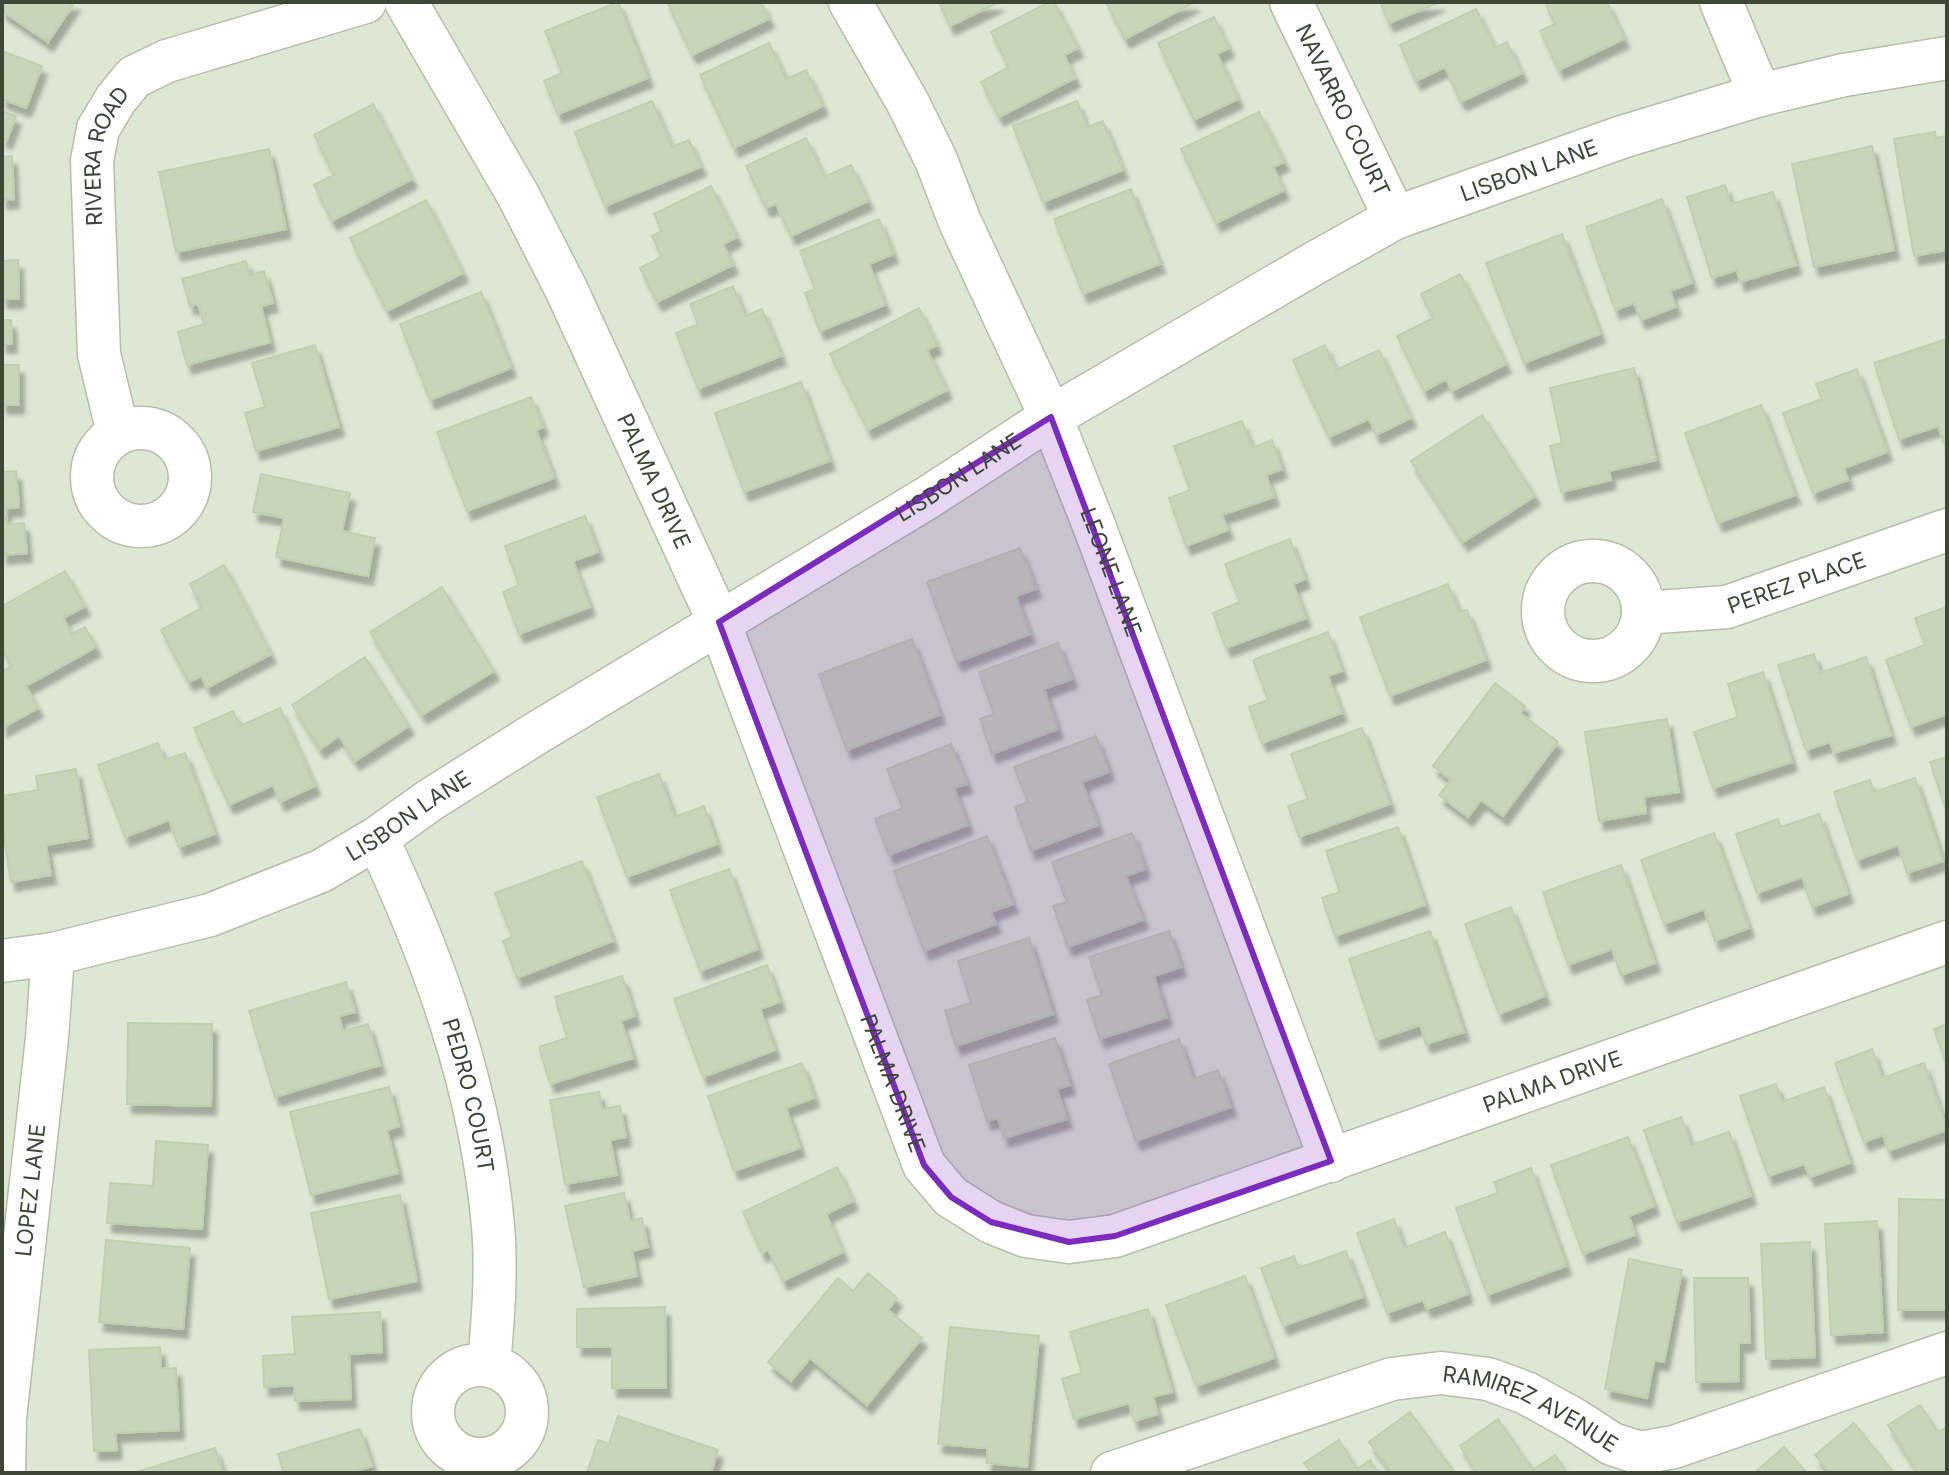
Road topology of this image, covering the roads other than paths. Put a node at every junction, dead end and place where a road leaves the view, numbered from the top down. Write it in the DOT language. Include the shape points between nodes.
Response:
graph roads {
  1 [pos="365,2"];
  2 [pos="406,2"];
  3 [pos="850,2"];
  4 [pos="1291,2"];
  5 [pos="1721,2"];
  6 [pos="1947,58"];
  7 [pos="1760,95"];
  8 [pos="1395,218"];
  9 [pos="1051,417"];
  10 [pos="118,433"];
  11 [pos="1947,530"];
  12 [pos="1643,613"];
  13 [pos="719,622"];
  14 [pos="377,838"];
  15 [pos="1947,942"];
  16 [pos="53,954"];
  17 [pos="2,961"];
  18 [pos="1331,1161"];
  19 [pos="1947,1353"];
  20 [pos="489,1365"];
  21 [pos="1639,1463"];
  22 [pos="4,1473"];
  23 [pos="1112,1473"];
  1 -- 10 [label="street, RIVERA ROAD" via="167,61 134,77 98,129 92,161 99,354"];
  2 -- 13 [label="street, PALMA DRIVE" via="567,291"];
  3 -- 9 [label="street, LEONE LANE" via="936,160"];
  4 -- 8 [label="street, NAVARRO COURT"];
  5 -- 7 [label="street"];
  6 -- 7 [label="street, LISBON LANE"];
  7 -- 8 [label="street, LISBON LANE" via="1622,137"];
  8 -- 9 [label="street, LISBON LANE"];
  9 -- 13 [label="street, LISBON LANE"];
  9 -- 18 [label="street, LEONE LANE"];
  11 -- 12 [label="street, PEREZ PLACE" via="1727,607"];
  13 -- 14 [label="street, LISBON LANE" via="456,783"];
  13 -- 18 [label="street, PALMA DRIVE" via="924,1165 951,1197 1026,1236 1069,1242 1115,1236"];
  14 -- 16 [label="street, LISBON LANE" via="321,871 210,915"];
  14 -- 20 [label="street, PEDRO COURT" via="434,971 472,1094 493,1228"];
  15 -- 18 [label="street, PALMA DRIVE"];
  16 -- 17 [label="street, LISBON LANE"];
  16 -- 22 [label="street, LOPEZ LANE" via="5,1418"];
  19 -- 21 [label="street, RAMIREZ AVENUE"];
  21 -- 23 [label="street, RAMIREZ AVENUE" via="1526,1393 1488,1379 1441,1373 1392,1379"];
}
